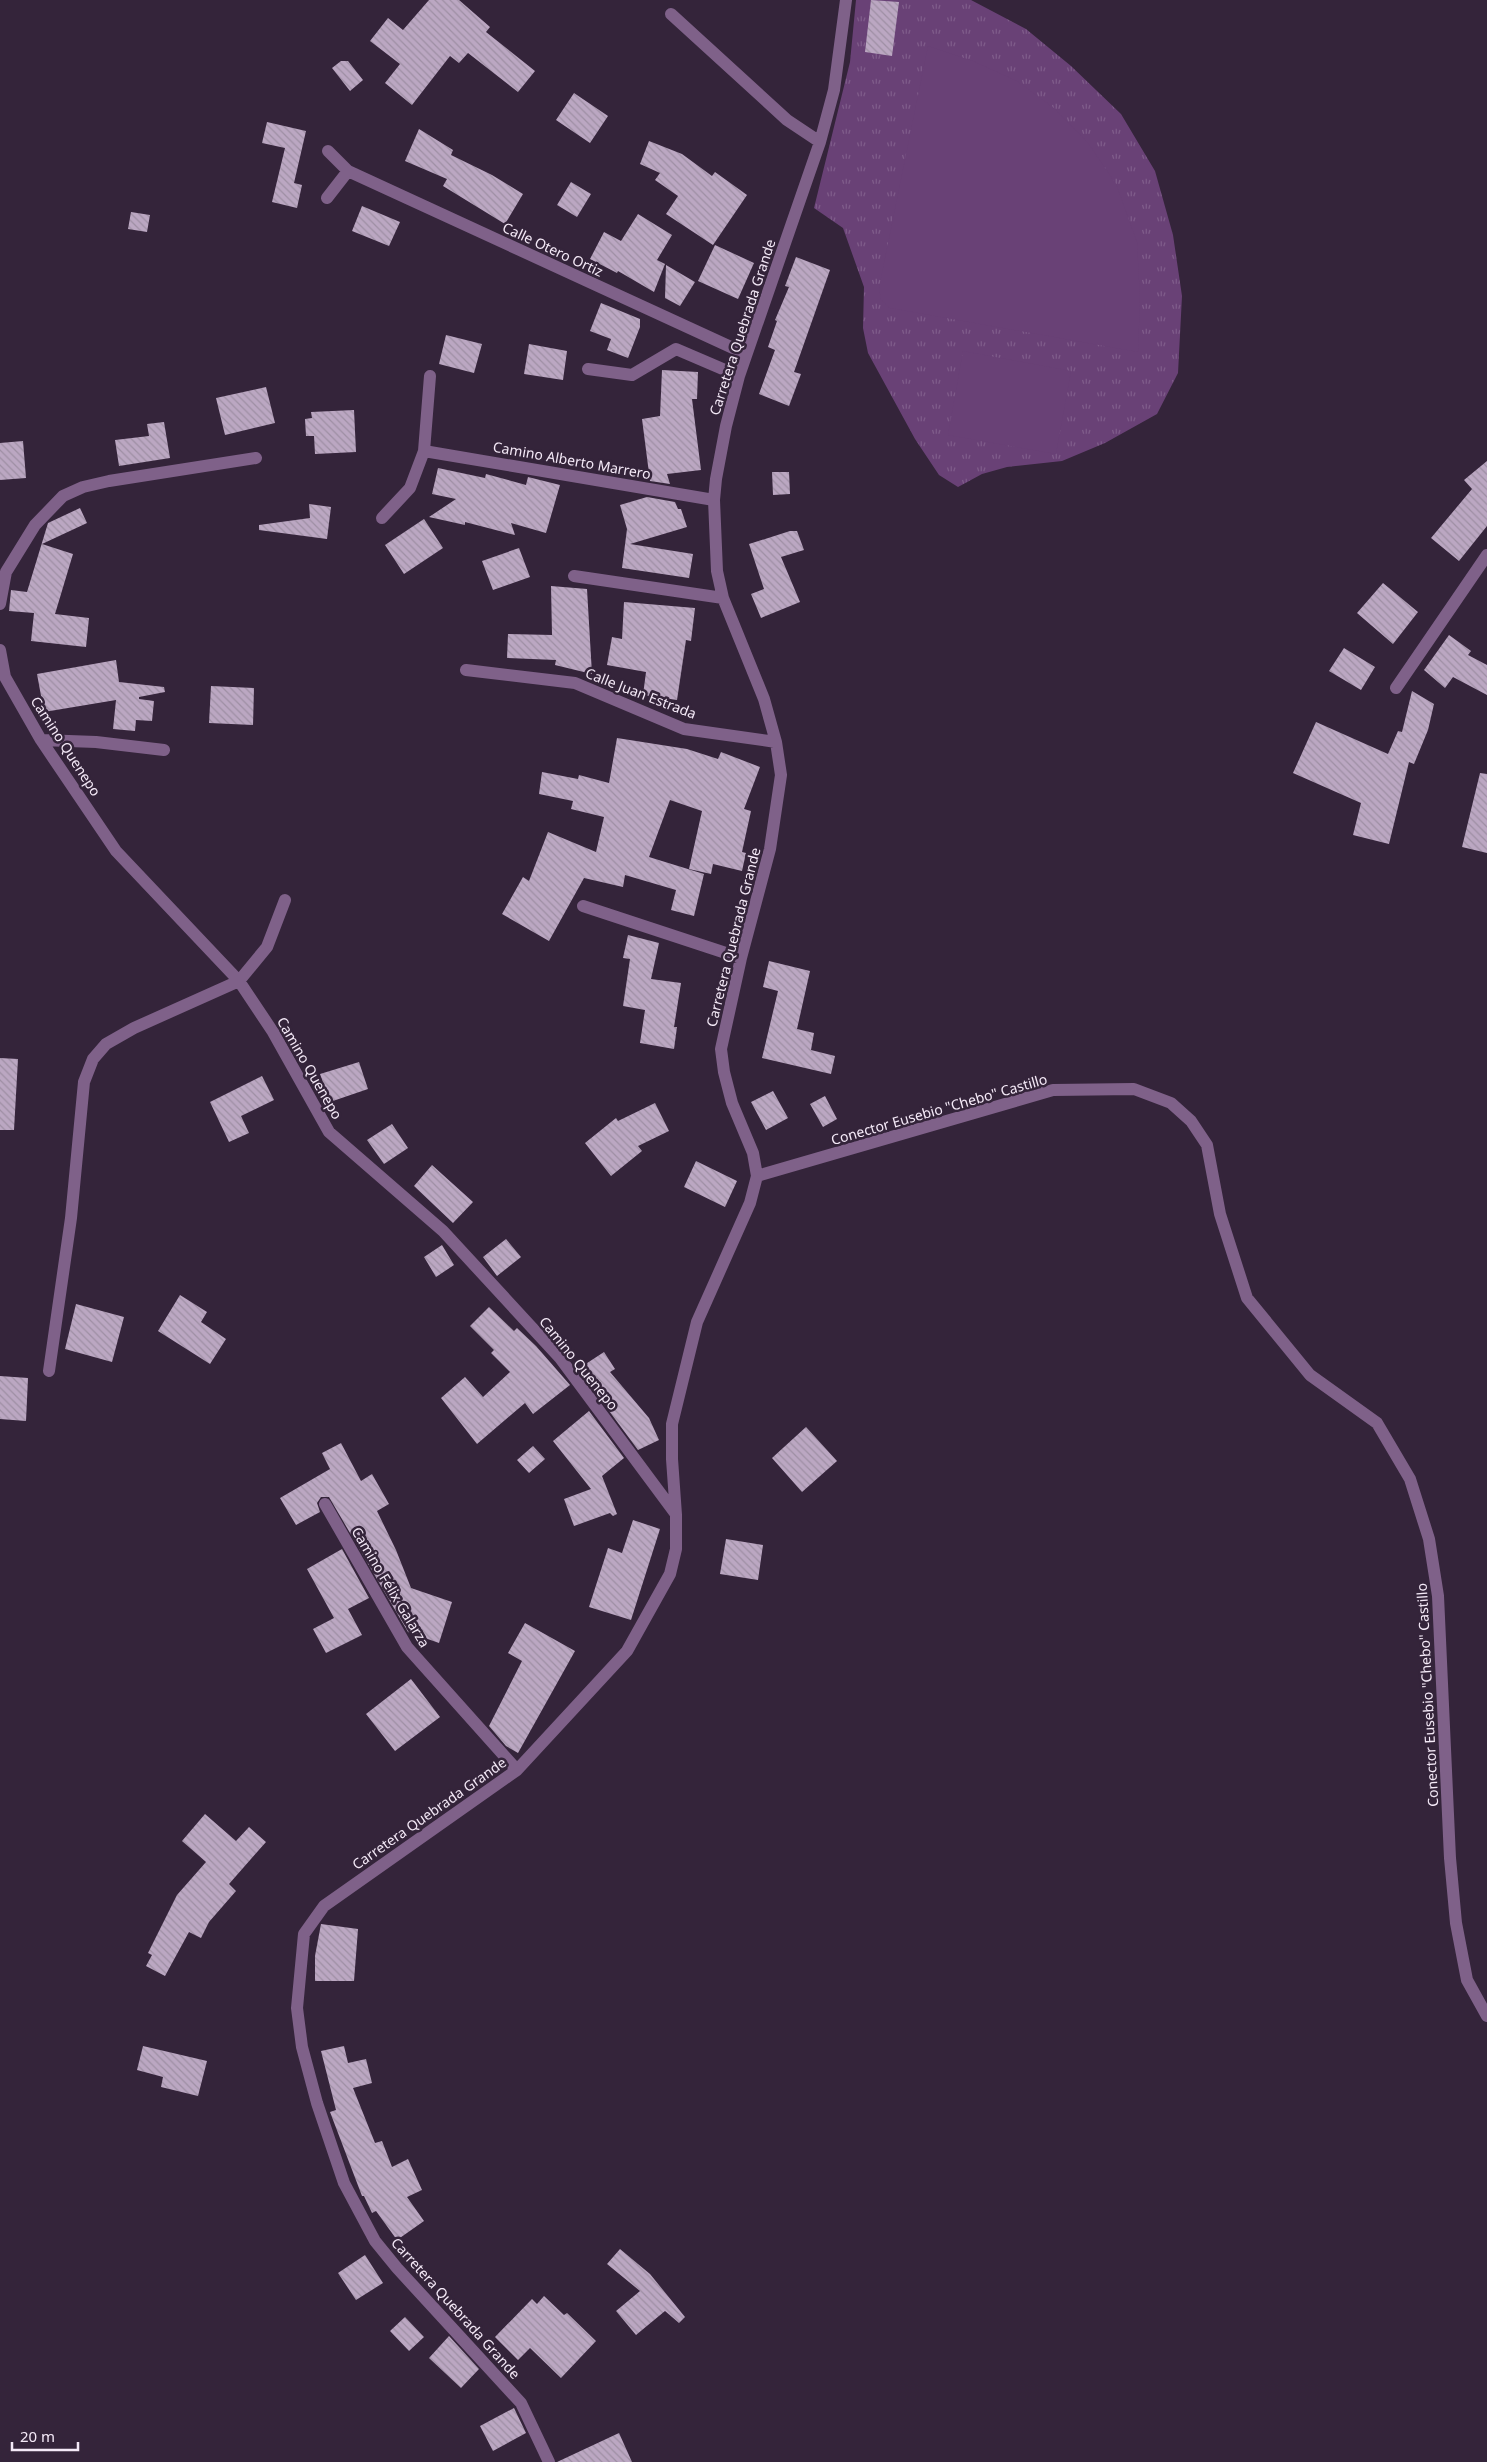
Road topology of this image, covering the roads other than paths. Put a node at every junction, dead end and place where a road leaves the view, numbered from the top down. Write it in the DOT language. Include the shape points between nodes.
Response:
graph roads {
  1 [pos="846,0"];
  2 [pos="671,14"];
  3 [pos="820,142"];
  4 [pos="328,150"];
  5 [pos="348,171"];
  6 [pos="327,198"];
  7 [pos="746,354"];
  8 [pos="588,369"];
  9 [pos="430,376"];
  10 [pos="739,376"];
  11 [pos="424,451"];
  12 [pos="256,458"];
  13 [pos="714,500"];
  14 [pos="382,518"];
  15 [pos="1487,555"];
  16 [pos="574,576"];
  17 [pos="723,598"];
  18 [pos="0,604"];
  19 [pos="0,650"];
  20 [pos="466,670"];
  21 [pos="1396,688"];
  22 [pos="42,740"];
  23 [pos="776,742"];
  24 [pos="164,750"];
  25 [pos="284,900"];
  26 [pos="583,906"];
  27 [pos="741,958"];
  28 [pos="239,981"];
  29 [pos="757,1176"];
  30 [pos="49,1371"];
  31 [pos="325,1504"];
  32 [pos="676,1515"];
  33 [pos="517,1770"];
  34 [pos="1487,2016"];
  35 [pos="549,2462"];
  1 -- 3 [label="street, Carretera Quebrada Grande" via="834,90"];
  2 -- 3 [label="street" via="788,120"];
  3 -- 7 [label="street, Carretera Quebrada Grande"];
  4 -- 5 [label="street"];
  5 -- 6 [label="street"];
  5 -- 7 [label="street, Calle Otero Ortiz"];
  7 -- 10 [label="street, Carretera Quebrada Grande"];
  8 -- 10 [label="street" via="632,376 676,350"];
  9 -- 11 [label="street"];
  10 -- 13 [label="street, Carretera Quebrada Grande" via="726,426"];
  11 -- 13 [label="street, Camino Alberto Marrero"];
  11 -- 14 [label="street" via="410,488"];
  12 -- 18 [label="street" via="109,481 63,496 35,525 6,572"];
  13 -- 17 [label="street, Carretera Quebrada Grande" via="717,570"];
  15 -- 21 [label="street"];
  16 -- 17 [label="street"];
  17 -- 23 [label="street, Carretera Quebrada Grande" via="764,699"];
  19 -- 22 [label="street, Camino Quenepo" via="5,677"];
  20 -- 23 [label="street, Calle Juan Estrada" via="575,683 684,729"];
  22 -- 24 [label="street"];
  22 -- 28 [label="street, Camino Quenepo" via="116,851"];
  23 -- 27 [label="street, Carretera Quebrada Grande" via="781,774 776,815"];
  25 -- 28 [label="street" via="267,947"];
  26 -- 27 [label="street"];
  27 -- 29 [label="street, Carretera Quebrada Grande" via="721,1049 732,1103 753,1153"];
  28 -- 30 [label="street" via="134,1028 106,1044 93,1060 84,1082 71,1218"];
  28 -- 32 [label="street, Camino Quenepo" via="273,1032 329,1132 443,1231 560,1358"];
  29 -- 32 [label="street, Carretera Quebrada Grande" via="750,1203 697,1322 672,1424"];
  29 -- 34 [label="street, Conector Eusebio \"Chebo\" Castillo" via="1053,1090 1134,1089 1171,1103 1191,1121 1207,1145 1220,1214 1247,1298 1310,1375 1377,1423 1410,1479 1429,1539 1438,1596 1456,1924 1467,1980"];
  31 -- 33 [label="street, Camino Félix Galarza" via="407,1647"];
  32 -- 33 [label="street, Carretera Quebrada Grande" via="676,1549 670,1574 627,1651"];
  33 -- 35 [label="street, Carretera Quebrada Grande" via="324,1906 304,1934 297,2008 302,2047 317,2103 356,2210 397,2268 521,2403"];
}
